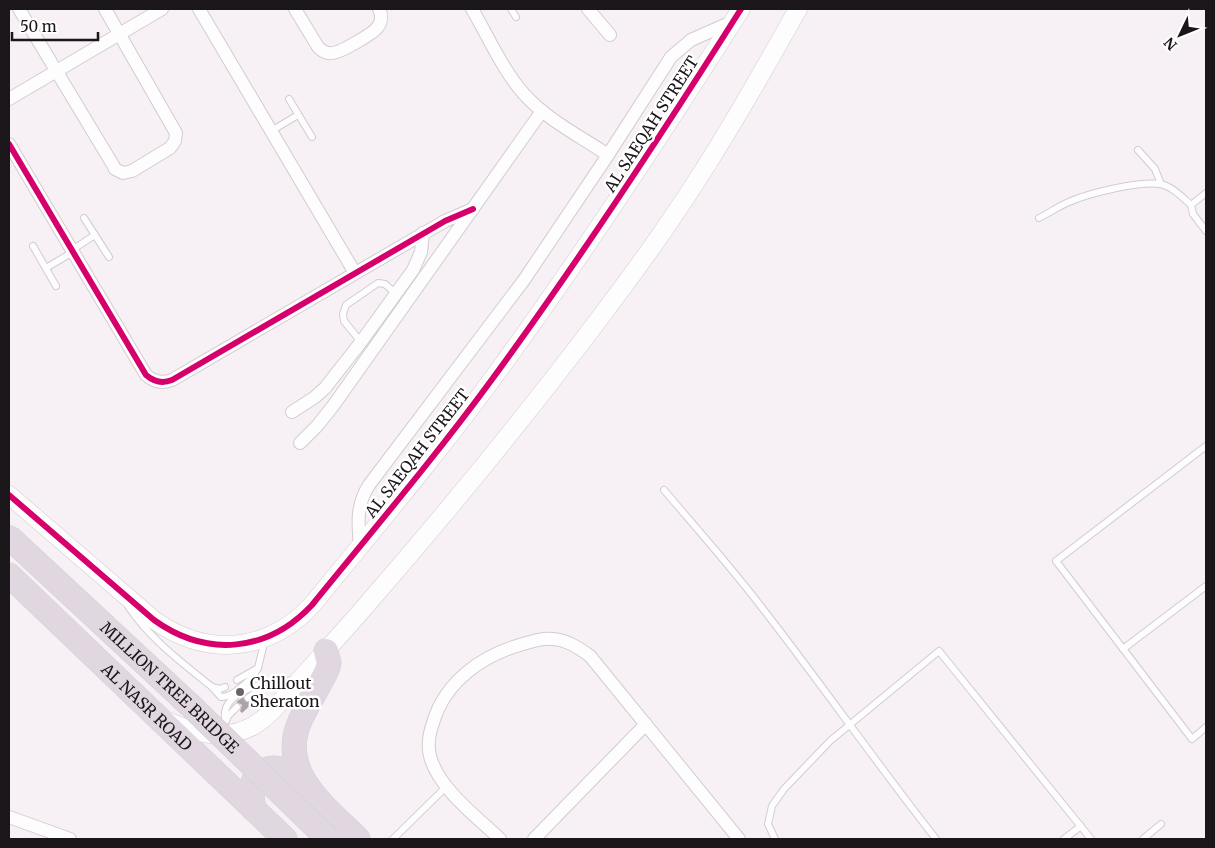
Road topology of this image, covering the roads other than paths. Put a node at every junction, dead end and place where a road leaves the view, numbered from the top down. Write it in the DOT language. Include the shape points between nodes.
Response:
graph roads {
  1 [pos="19,9"];
  2 [pos="105,9"];
  3 [pos="162,9"];
  4 [pos="199,9"];
  5 [pos="295,9"];
  6 [pos="379,9"];
  7 [pos="511,9"];
  8 [pos="588,9"];
  9 [pos="798,9"];
  10 [pos="475,10"];
  11 [pos="738,15"];
  12 [pos="516,17"];
  13 [pos="120,34"];
  14 [pos="610,34"];
  15 [pos="57,71"];
  16 [pos="289,99"];
  17 [pos="9,100"];
  18 [pos="542,111"];
  19 [pos="298,115"];
  20 [pos="271,131"];
  21 [pos="312,138"];
  22 [pos="9,144"];
  23 [pos="1138,150"];
  24 [pos="608,155"];
  25 [pos="1161,184"];
  26 [pos="1206,193"];
  27 [pos="1191,205"];
  28 [pos="473,209"];
  29 [pos="84,218"];
  30 [pos="1039,218"];
  31 [pos="1206,231"];
  32 [pos="424,233"];
  33 [pos="95,235"];
  34 [pos="33,246"];
  35 [pos="72,251"];
  36 [pos="109,257"];
  37 [pos="46,268"];
  38 [pos="356,273"];
  39 [pos="56,286"];
  40 [pos="396,294"];
  41 [pos="361,342"];
  42 [pos="292,412"];
  43 [pos="300,443"];
  44 [pos="1206,446"];
  45 [pos="664,490"];
  46 [pos="9,495"];
  47 [pos="9,537"];
  48 [pos="360,547"];
  49 [pos="11,580"];
  50 [pos="1206,586"];
  51 [pos="117,588"];
  52 [pos="265,638"];
  53 [pos="1123,649"];
  54 [pos="326,651"];
  55 [pos="258,668"];
  56 [pos="237,680"];
  57 [pos="300,680"];
  58 [pos="269,683"];
  59 [pos="212,687"];
  60 [pos="225,687"];
  61 [pos="248,698"];
  62 [pos="237,707"];
  63 [pos="155,716"];
  64 [pos="850,723"];
  65 [pos="646,724"];
  66 [pos="226,727"];
  67 [pos="1206,727"];
  68 [pos="446,787"];
  69 [pos="315,796"];
  70 [pos="254,810"];
  71 [pos="9,817"];
  72 [pos="1161,824"];
  73 [pos="1080,826"];
  74 [pos="276,836"];
  75 [pos="70,839"];
  76 [pos="328,839"];
  77 [pos="358,839"];
  78 [pos="393,839"];
  79 [pos="500,839"];
  80 [pos="534,839"];
  81 [pos="739,839"];
  82 [pos="775,839"];
  83 [pos="936,839"];
  84 [pos="1064,839"];
  85 [pos="1091,839"];
  86 [pos="1143,839"];
  1 -- 15 [label="street"];
  2 -- 13 [label="street"];
  3 -- 13 [label="street"];
  4 -- 20 [label="street"];
  5 -- 6 [label="street" via="318,47 330,53 338,52 376,30 380,22"];
  7 -- 12 [label="lane"];
  8 -- 14 [label="street"];
  9 -- 54 [label="street" via="698,180 615,298 457,499"];
  10 -- 18 [label="street" via="516,84"];
  11 -- 24 [label="street" via="697,36 678,50"];
  11 -- 48 [label="street, AL SAEQAH STREET" via="544,308 452,433"];
  13 -- 15 [label="street"];
  13 -- 15 [label="street" via="176,133 170,148 132,171 123,173 113,166"];
  15 -- 17 [label="street"];
  16 -- 19 [label="lane"];
  18 -- 24 [label="street"];
  18 -- 28 [label="street"];
  19 -- 20 [label="lane"];
  19 -- 21 [label="lane"];
  20 -- 38 [label="street"];
  22 -- 35 [label="street"];
  23 -- 25 [label="lane" via="1155,170"];
  24 -- 48 [label="street" via="524,280 369,485 359,507"];
  25 -- 27 [label="lane"];
  25 -- 30 [label="lane" via="1121,188 1069,201"];
  26 -- 27 [label="lane"];
  27 -- 31 [label="lane" via="1193,214"];
  28 -- 32 [label="street" via="453,216"];
  28 -- 43 [label="street" via="333,406"];
  29 -- 33 [label="lane"];
  32 -- 38 [label="street"];
  32 -- 40 [label="street" via="418,261"];
  33 -- 35 [label="lane"];
  33 -- 36 [label="lane"];
  34 -- 37 [label="lane"];
  35 -- 37 [label="lane"];
  35 -- 38 [label="street" via="146,375 162,382 172,380"];
  37 -- 39 [label="lane"];
  40 -- 41 [label="street"];
  40 -- 41 [label="lane" via="385,284 378,284 346,305 344,321"];
  41 -- 42 [label="street" via="325,388"];
  44 -- 53 [label="lane" via="1056,561"];
  45 -- 64 [label="lane" via="762,607"];
  46 -- 51 [label="street, AL SAEQAH STREET"];
  47 -- 76 [label="highway, MILLION TREE BRIDGE, bridge"];
  48 -- 52 [label="street, AL SAEQAH STREET" via="304,614"];
  49 -- 63 [label="highway, AL NASR ROAD"];
  50 -- 53 [label="lane"];
  51 -- 52 [label="street, AL SAEQAH STREET" via="160,624 189,639 227,645"];
  51 -- 59 [label="lane" via="153,638"];
  52 -- 55 [label="lane"];
  53 -- 67 [label="lane" via="1192,739"];
  54 -- 57 [label="street"];
  54 -- 69 [label="highway" via="327,670 299,722 294,747 299,772"];
  55 -- 56 [label="lane"];
  55 -- 59 [label="lane" via="252,678 228,696 221,697"];
  57 -- 58 [label="lane"];
  57 -- 66 [label="street" via="262,720 245,729"];
  58 -- 61 [label="lane"];
  58 -- 66 [label="lane" via="240,692 227,708"];
  59 -- 60 [label="lane"];
  62 -- 66 [label="lane"];
  63 -- 66 [label="street" via="207,735"];
  63 -- 70 [label="highway, AL NASR ROAD"];
  64 -- 73 [label="lane" via="939,651"];
  64 -- 82 [label="lane" via="807,763 772,806 768,824"];
  64 -- 83 [label="lane"];
  65 -- 68 [label="street" via="590,656 573,644 540,639 512,647 469,670 450,688 437,709 428,738 430,756"];
  65 -- 80 [label="street"];
  65 -- 81 [label="street"];
  68 -- 78 [label="lane"];
  68 -- 79 [label="street"];
  69 -- 70 [label="highway" via="284,771 268,769 253,783"];
  69 -- 77 [label="highway"];
  70 -- 74 [label="highway, AL NASR ROAD"];
  71 -- 75 [label="street"];
  72 -- 86 [label="lane"];
  73 -- 84 [label="lane"];
  73 -- 85 [label="lane"];
}
